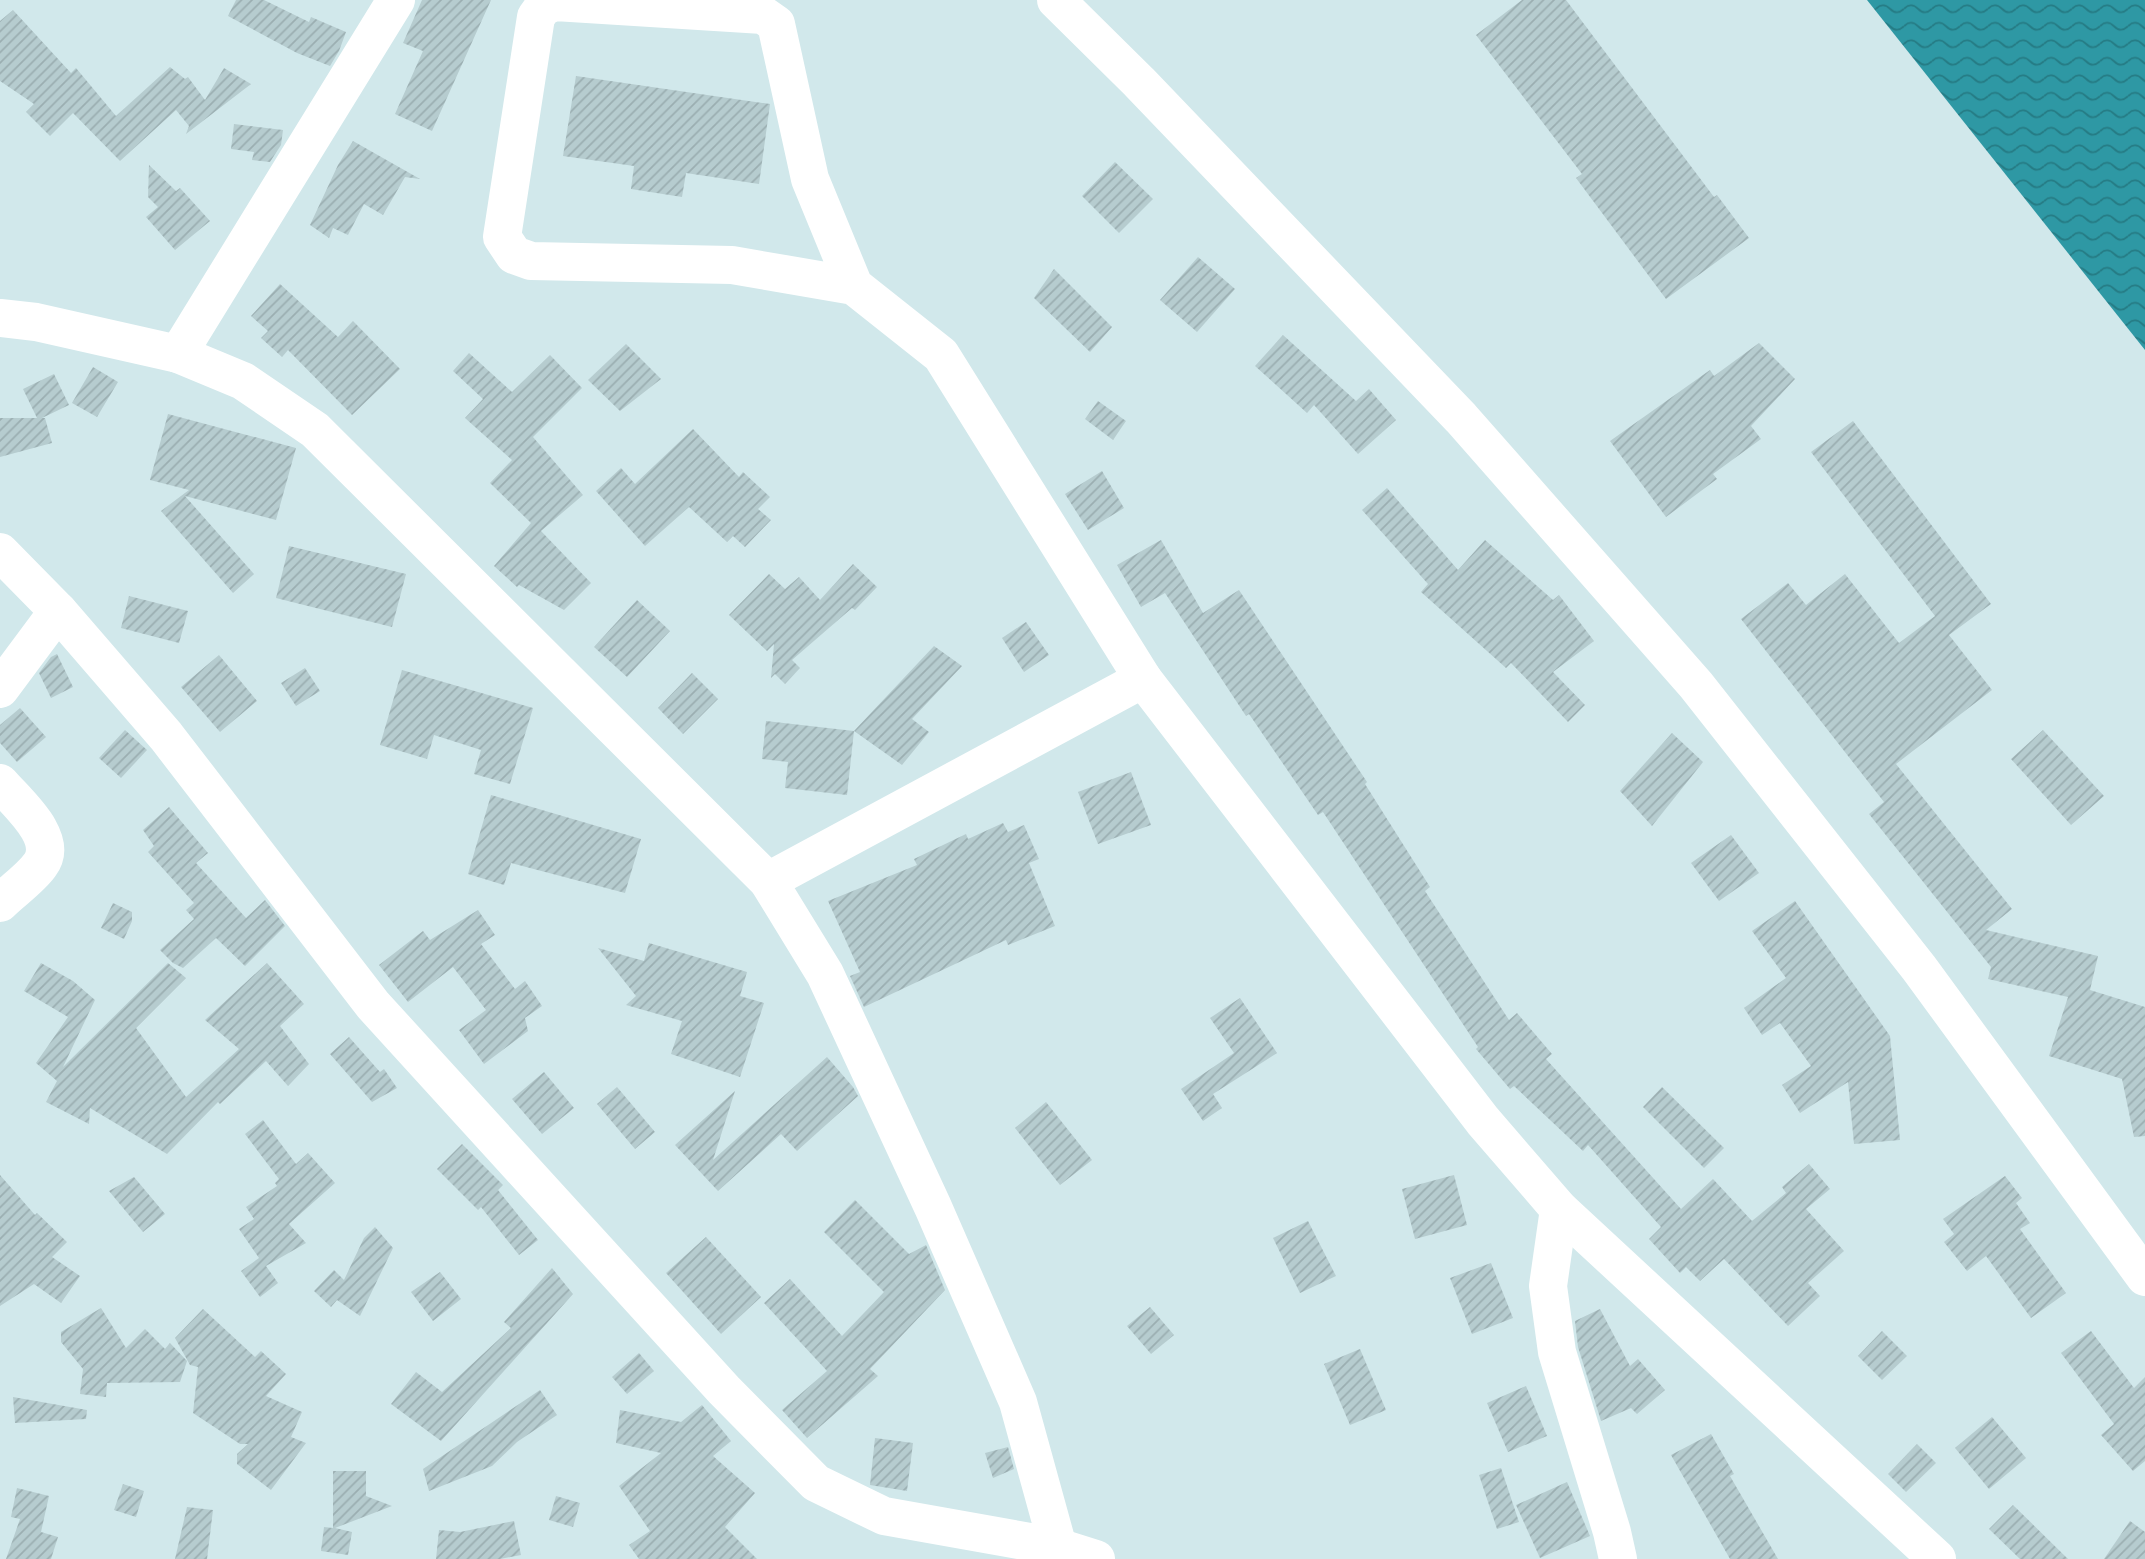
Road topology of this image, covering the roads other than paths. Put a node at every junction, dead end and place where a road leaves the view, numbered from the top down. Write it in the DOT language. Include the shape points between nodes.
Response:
graph roads {
  1 [pos="396,0"];
  2 [pos="1056,0"];
  3 [pos="854,286"];
  4 [pos="0,318"];
  5 [pos="178,354"];
  6 [pos="0,552"];
  7 [pos="58,611"];
  8 [pos="1143,679"];
  9 [pos="0,689"];
  10 [pos="0,783"];
  11 [pos="768,881"];
  12 [pos="0,903"];
  13 [pos="1559,1209"];
  14 [pos="2145,1277"];
  15 [pos="1058,1547"];
  16 [pos="1096,1559"];
  17 [pos="1618,1559"];
  18 [pos="1937,1559"];
  1 -- 5 [label="street"];
  2 -- 14 [label="street" via="1461,418 1696,685 1919,968"];
  3 -- 3 [label="street" via="810,179 776,24 763,15 555,2 543,7 536,18 502,237 514,256 531,261 732,265"];
  3 -- 8 [label="street" via="941,355"];
  4 -- 5 [label="street"];
  5 -- 11 [label="street" via="243,381 315,430"];
  6 -- 7 [label="street"];
  7 -- 9 [label="street"];
  7 -- 15 [label="street" via="166,736 373,1004 724,1390 816,1483 884,1516"];
  8 -- 11 [label="street"];
  8 -- 13 [label="street" via="1483,1121"];
  10 -- 12 [label="street" via="41,831 45,850 41,864"];
  11 -- 15 [label="street" via="825,974 1013,1390"];
  13 -- 17 [label="street" via="1548,1286 1557,1352"];
  13 -- 18 [label="street"];
  15 -- 16 [label="street"];
}
